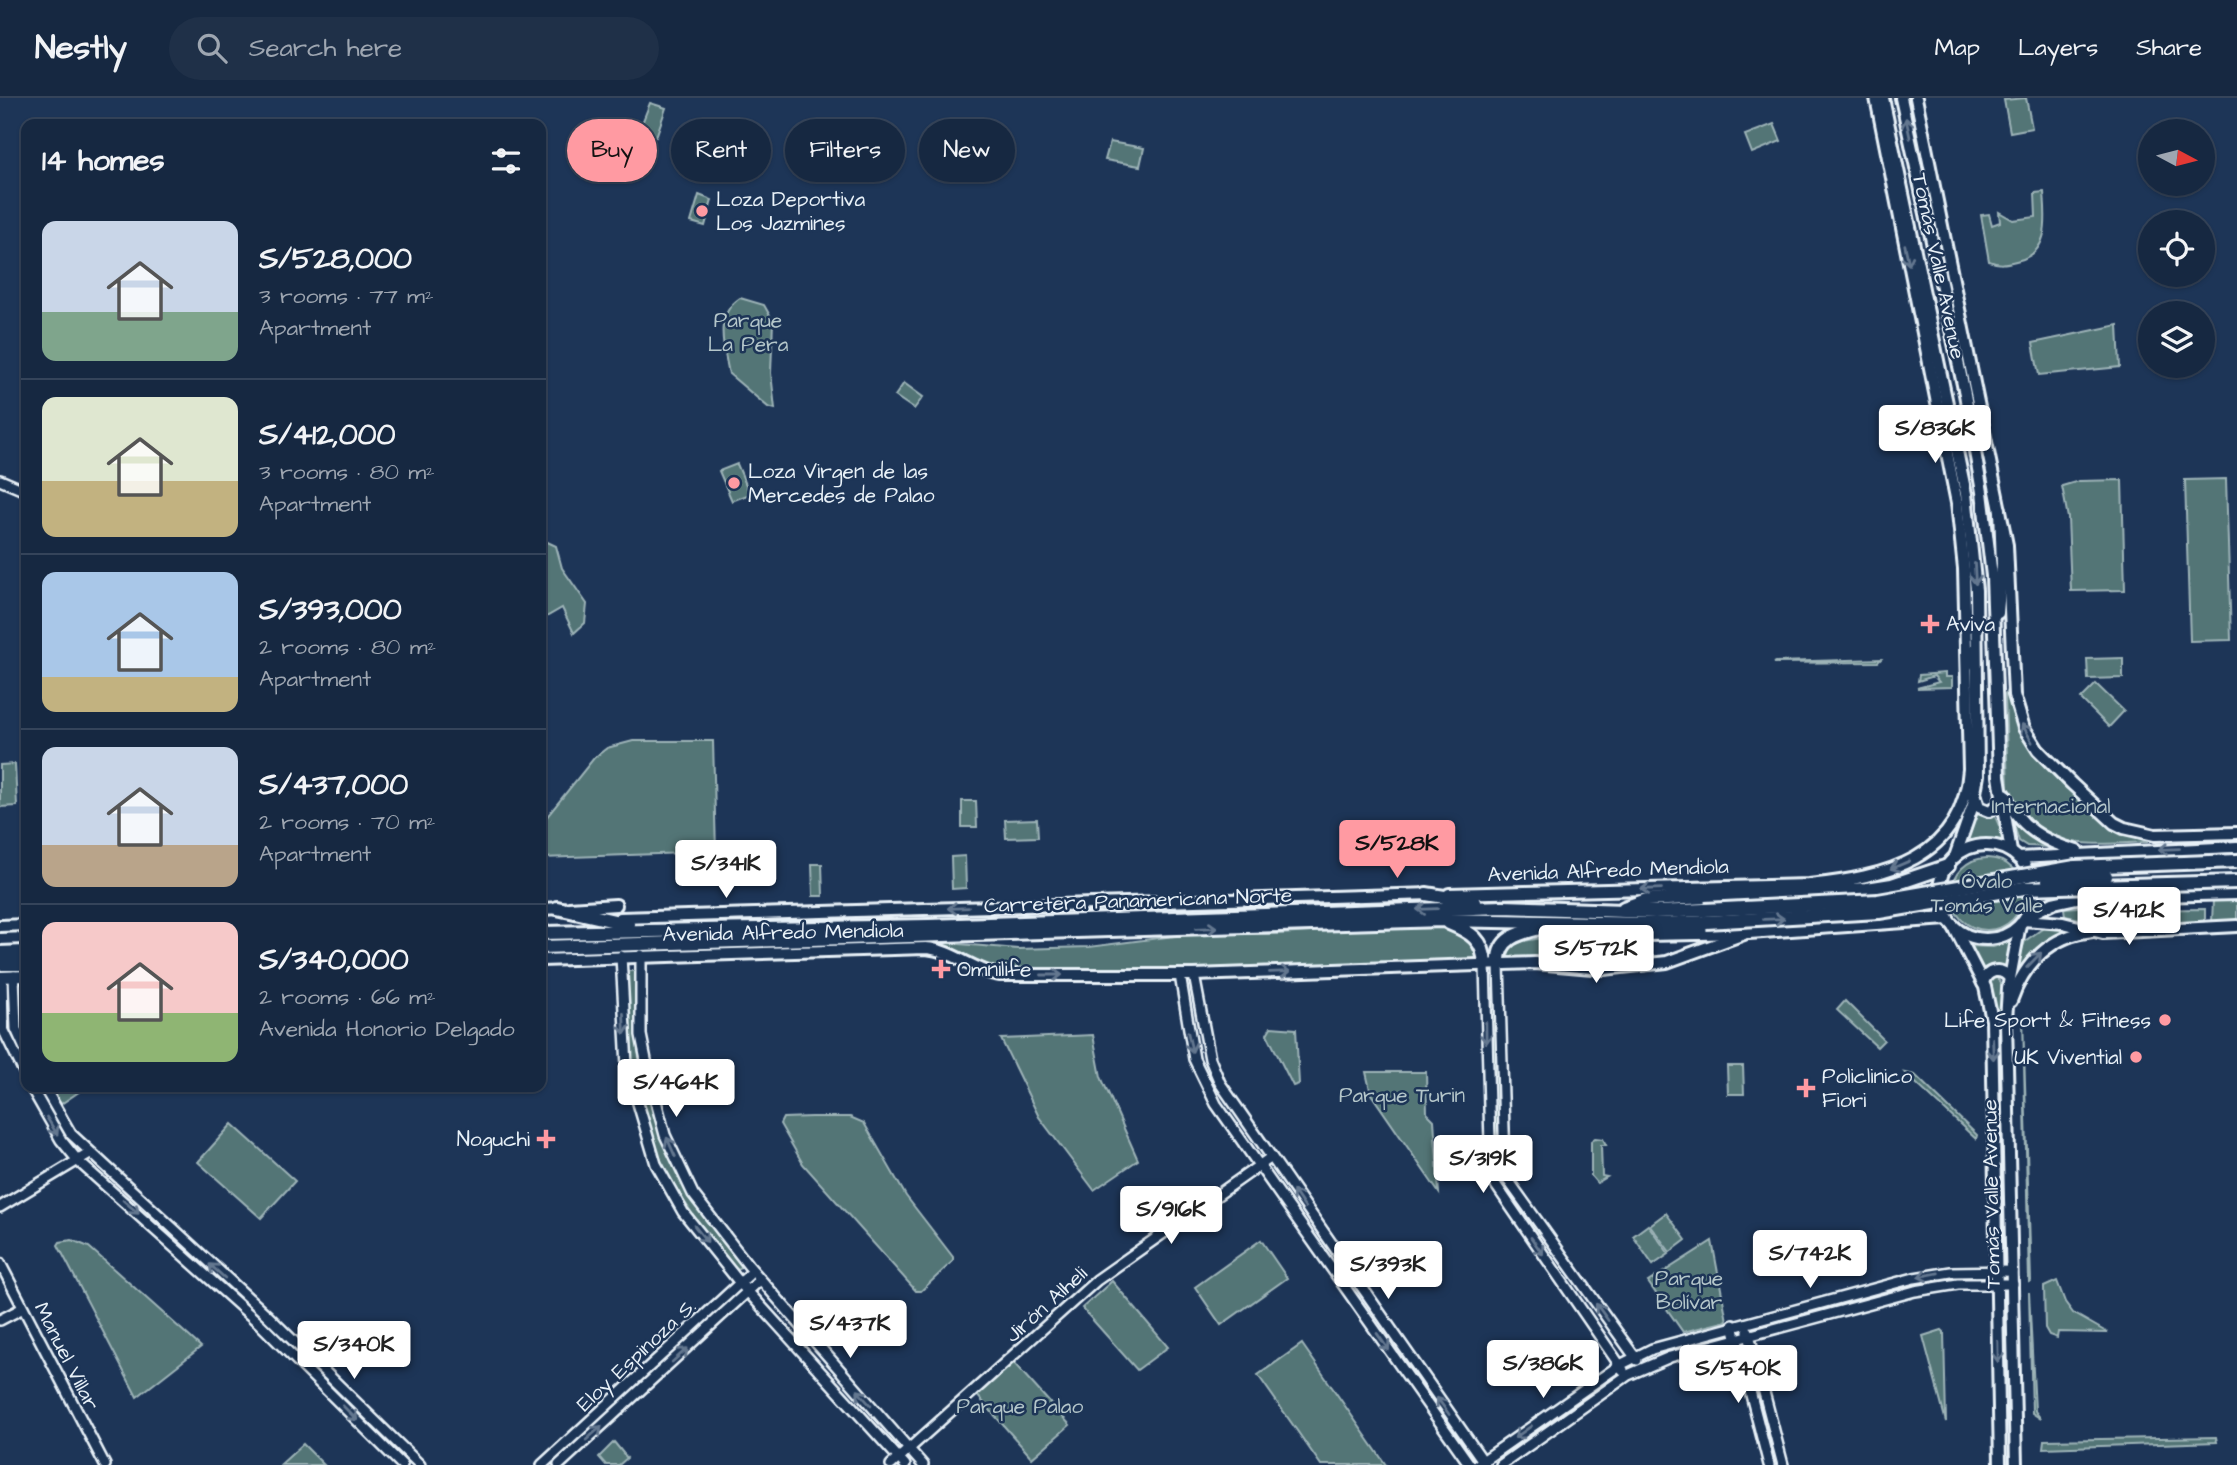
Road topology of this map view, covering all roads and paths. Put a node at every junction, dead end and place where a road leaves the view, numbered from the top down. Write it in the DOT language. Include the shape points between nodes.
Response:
graph roads {
  1 [pos="1876,98"];
  2 [pos="1884,98"];
  3 [pos="1902,98"];
  4 [pos="1916,98"];
  5 [pos="1928,219"];
  6 [pos="1911,223"];
  7 [pos="1940,278"];
  8 [pos="1918,283"];
  9 [pos="1954,427"];
  10 [pos="1947,449"];
  11 [pos="0,480"];
  12 [pos="21,489"];
  13 [pos="1958,507"];
  14 [pos="2000,509"];
  15 [pos="1970,526"];
  16 [pos="1977,643"];
  17 [pos="1993,647"];
  18 [pos="1967,666"];
  19 [pos="1999,776"];
  20 [pos="1976,796"];
  21 [pos="2001,798"];
  22 [pos="2237,833"];
  23 [pos="2237,847"];
  24 [pos="2083,853"];
  25 [pos="2014,855"];
  26 [pos="1951,861"];
  27 [pos="2237,861"];
  28 [pos="2237,872"];
  29 [pos="2237,881"];
  30 [pos="1898,883"];
  31 [pos="1809,888"];
  32 [pos="2024,888"];
  33 [pos="1426,894"];
  34 [pos="2237,894"];
  35 [pos="616,905"];
  36 [pos="1503,906"];
  37 [pos="559,908"];
  38 [pos="546,909"];
  39 [pos="1618,911"];
  40 [pos="1706,916"];
  41 [pos="1908,919"];
  42 [pos="1443,920"];
  43 [pos="2023,920"];
  44 [pos="1563,922"];
  45 [pos="1585,922"];
  46 [pos="1950,922"];
  47 [pos="21,925"];
  48 [pos="0,926"];
  49 [pos="2237,926"];
  50 [pos="680,929"];
  51 [pos="2092,931"];
  52 [pos="1749,932"];
  53 [pos="546,933"];
  54 [pos="658,943"];
  55 [pos="21,952"];
  56 [pos="0,953"];
  57 [pos="546,955"];
  58 [pos="546,955"];
  59 [pos="640,955"];
  60 [pos="621,956"];
  61 [pos="1499,964"];
  62 [pos="1485,965"];
  63 [pos="21,966"];
  64 [pos="622,968"];
  65 [pos="639,970"];
  66 [pos="4,974"];
  67 [pos="1180,975"];
  68 [pos="1194,975"];
  69 [pos="2010,978"];
  70 [pos="1983,983"];
  71 [pos="2006,1021"];
  72 [pos="21,1040"];
  73 [pos="21,1066"];
  74 [pos="35,1092"];
  75 [pos="47,1092"];
  76 [pos="90,1153"];
  77 [pos="1270,1158"];
  78 [pos="79,1162"];
  79 [pos="1260,1166"];
  80 [pos="0,1207"];
  81 [pos="0,1263"];
  82 [pos="753,1271"];
  83 [pos="1996,1271"];
  84 [pos="2012,1271"];
  85 [pos="760,1280"];
  86 [pos="740,1283"];
  87 [pos="1996,1284"];
  88 [pos="2012,1284"];
  89 [pos="749,1292"];
  90 [pos="1823,1302"];
  91 [pos="23,1308"];
  92 [pos="1803,1308"];
  93 [pos="1784,1313"];
  94 [pos="1827,1315"];
  95 [pos="0,1320"];
  96 [pos="1807,1320"];
  97 [pos="1746,1322"];
  98 [pos="1733,1325"];
  99 [pos="1788,1325"];
  100 [pos="1749,1335"];
  101 [pos="1736,1339"];
  102 [pos="1635,1357"];
  103 [pos="1620,1365"];
  104 [pos="1643,1367"];
  105 [pos="646,1369"];
  106 [pos="1628,1376"];
  107 [pos="654,1378"];
  108 [pos="909,1450"];
  109 [pos="902,1461"];
  110 [pos="1482,1464"];
  111 [pos="104,1465"];
  112 [pos="402,1465"];
  113 [pos="419,1465"];
  114 [pos="542,1465"];
  115 [pos="559,1465"];
  116 [pos="891,1465"];
  117 [pos="923,1465"];
  118 [pos="1470,1465"];
  119 [pos="1500,1465"];
  120 [pos="1769,1465"];
  121 [pos="1783,1465"];
  122 [pos="2000,1465"];
  123 [pos="2016,1465"];
  1 -- 8 [label="main road, one-way"];
  2 -- 6 [label="main road, Tomás Valle Avenue"];
  5 -- 3 [label="main road, Tomás Valle Avenue, one-way"];
  4 -- 14 [label="main road, Tomás Valle Avenue"];
  5 -- 6 [label="main road"];
  5 -- 7 [label="main road, Tomás Valle Avenue"];
  6 -- 8 [label="main road, Tomás Valle Avenue"];
  7 -- 8 [label="main road"];
  7 -- 17 [label="main road, Tomás Valle Avenue" via="1982,492 1992,576"];
  8 -- 9 [label="main road, Tomás Valle Avenue"];
  8 -- 10 [label="main road, Avenida Alfredo Mendiola"];
  9 -- 10 [label="main road"];
  9 -- 15 [label="main road, Tomás Valle Avenue"];
  10 -- 13 [label="main road, Avenida Alfredo Mendiola"];
  11 -- 12 [label="street"];
  13 -- 15 [label="main road"];
  13 -- 18 [label="main road, Avenida Alfredo Mendiola"];
  14 -- 17 [label="main road" via="2001,594"];
  22 -- 14 [label="main road, Tomás Valle Avenue, one-way" via="2135,832 2114,822 2043,756 2024,728 2014,695 2009,568"];
  15 -- 16 [label="main road, Tomás Valle Avenue, one-way"];
  16 -- 18 [label="main road"];
  16 -- 20 [label="main road, Tomás Valle Avenue"];
  17 -- 19 [label="main road, Tomás Valle Avenue"];
  18 -- 31 [label="main road, Avenida Alfredo Mendiola, one-way" via="1968,782 1962,805 1939,842 1902,864 1867,877"];
  19 -- 21 [label="main road, Tomás Valle Avenue"];
  19 -- 24 [label="main road" via="2008,802 2027,826 2049,841"];
  20 -- 21 [label="main road" via="1979,807 1989,811 1999,806"];
  20 -- 26 [label="main road, Tomás Valle Avenue"];
  21 -- 25 [label="main road, Tomás Valle Avenue"];
  23 -- 24 [label="main road, one-way"];
  24 -- 25 [label="main road"];
  25 -- 26 [label="main road" via="1984,845"];
  25 -- 43 [label="main road" via="2032,885 2032,900"];
  26 -- 30 [label="highway"];
  26 -- 46 [label="main road" via="1939,892"];
  27 -- 40 [label="highway, Carretera Panamericana Norte, bridge" via="2075,867 1878,901"];
  28 -- 32 [label="highway, bridge" via="2061,878"];
  29 -- 32 [label="highway, Carretera Panamericana Norte, bridge"];
  30 -- 31 [label="highway" via="1867,889"];
  30 -- 41 [label="highway" via="1909,887 1915,896 1915,910"];
  31 -- 33 [label="main road, Avenida Alfredo Mendiola, one-way"];
  31 -- 39 [label="highway" via="1647,900"];
  40 -- 32 [label="highway, Carretera Panamericana Norte, one-way, bridge" via="1880,912"];
  33 -- 36 [label="highway"];
  33 -- 37 [label="main road, Avenida Alfredo Mendiola, one-way" via="616,917"];
  34 -- 43 [label="main road" via="2076,898 2058,901"];
  35 -- 37 [label="main road"];
  36 -- 39 [label="highway, Carretera Panamericana Norte"];
  36 -- 50 [label="highway, Carretera Panamericana Norte, one-way" via="929,926"];
  37 -- 38 [label="main road"];
  37 -- 50 [label="highway" via="609,922"];
  39 -- 40 [label="highway, Carretera Panamericana Norte"];
  40 -- 45 [label="highway, Carretera Panamericana Norte"];
  41 -- 46 [label="highway"];
  41 -- 52 [label="highway"];
  42 -- 44 [label="highway, Carretera Panamericana Norte"];
  54 -- 42 [label="highway, Carretera Panamericana Norte, one-way"];
  42 -- 62 [label="highway" via="1475,936 1483,947"];
  43 -- 46 [label="main road" via="2006,934 1984,939 1967,935"];
  43 -- 51 [label="main road"];
  43 -- 69 [label="main road, Tomás Valle Avenue"];
  44 -- 45 [label="highway, Carretera Panamericana Norte"];
  44 -- 61 [label="highway" via="1509,938 1499,949"];
  45 -- 52 [label="highway" via="1646,934"];
  46 -- 70 [label="main road, Tomás Valle Avenue"];
  47 -- 48 [label="main road"];
  49 -- 51 [label="main road"];
  50 -- 53 [label="highway, Carretera Panamericana Norte"];
  71 -- 51 [label="main road, one-way" via="2021,977 2037,956 2065,937"];
  52 -- 61 [label="main road" via="1676,959 1642,966 1604,969"];
  54 -- 57 [label="highway, Carretera Panamericana Norte"];
  54 -- 59 [label="highway"];
  55 -- 56 [label="highway"];
  58 -- 60 [label="main road, Avenida Alfredo Mendiola"];
  59 -- 60 [label="main road, Avenida Alfredo Mendiola"];
  59 -- 65 [label="street"];
  59 -- 67 [label="main road, Avenida Alfredo Mendiola, one-way" via="926,948 939,949 981,972 1000,975"];
  60 -- 64 [label="street"];
  61 -- 62 [label="main road"];
  102 -- 61 [label="street, one-way" via="1508,1180"];
  68 -- 62 [label="main road, one-way"];
  62 -- 103 [label="street, one-way" via="1491,1178"];
  63 -- 66 [label="highway"];
  64 -- 65 [label="street"];
  64 -- 86 [label="street, one-way" via="627,1066 656,1164 683,1212"];
  82 -- 65 [label="street, one-way" via="693,1194 665,1135 641,1035"];
  66 -- 72 [label="street"];
  66 -- 73 [label="street" via="3,1029"];
  67 -- 68 [label="main road"];
  67 -- 79 [label="street, one-way" via="1187,1027 1202,1080"];
  68 -- 77 [label="street" via="1210,1059 1220,1083"];
  69 -- 70 [label="main road" via="1994,971"];
  69 -- 71 [label="main road, Tomás Valle Avenue"];
  70 -- 83 [label="main road, Tomás Valle Avenue, one-way" via="1992,1020"];
  71 -- 84 [label="main road, Tomás Valle Avenue"];
  74 -- 78 [label="street, one-way"];
  75 -- 76 [label="street" via="71,1135"];
  76 -- 78 [label="street"];
  113 -- 76 [label="street, one-way" via="268,1316"];
  77 -- 79 [label="street, Jirón Alheli"];
  110 -- 77 [label="street, one-way"];
  78 -- 80 [label="street"];
  78 -- 112 [label="street, one-way" via="260,1324"];
  79 -- 108 [label="street, Jirón Alheli" via="1086,1289"];
  79 -- 118 [label="street, one-way"];
  81 -- 91 [label="street, Manuel Villar"];
  82 -- 85 [label="street"];
  82 -- 86 [label="street, Eloy Espinoza S."];
  83 -- 84 [label="street"];
  83 -- 87 [label="main road, Tomás Valle Avenue"];
  83 -- 90 [label="street, one-way" via="1938,1273"];
  84 -- 88 [label="main road, Tomás Valle Avenue"];
  85 -- 89 [label="street"];
  108 -- 85 [label="street, one-way"];
  86 -- 89 [label="street"];
  86 -- 105 [label="street, Eloy Espinoza S."];
  87 -- 88 [label="street"];
  87 -- 94 [label="street" via="1935,1287"];
  87 -- 122 [label="main road, Tomás Valle Avenue, one-way"];
  88 -- 123 [label="main road, Tomás Valle Avenue"];
  107 -- 89 [label="street, one-way"];
  89 -- 109 [label="street"];
  90 -- 92 [label="street"];
  90 -- 94 [label="street"];
  91 -- 95 [label="street"];
  91 -- 111 [label="street, Manuel Villar"];
  92 -- 93 [label="street"];
  92 -- 96 [label="street"];
  93 -- 97 [label="street"];
  93 -- 99 [label="street"];
  94 -- 96 [label="street"];
  96 -- 99 [label="street"];
  97 -- 98 [label="street"];
  97 -- 100 [label="street"];
  98 -- 101 [label="street"];
  98 -- 102 [label="street"];
  99 -- 100 [label="street"];
  100 -- 101 [label="street"];
  100 -- 121 [label="street"];
  101 -- 104 [label="street"];
  101 -- 120 [label="street"];
  102 -- 103 [label="street"];
  102 -- 104 [label="street"];
  103 -- 106 [label="street"];
  103 -- 110 [label="street, one-way"];
  104 -- 106 [label="street"];
  105 -- 107 [label="street"];
  105 -- 114 [label="street, Eloy Espinoza S."];
  106 -- 119 [label="street"];
  115 -- 107 [label="street, one-way"];
  108 -- 109 [label="street, Jirón Alheli"];
  108 -- 117 [label="street"];
  109 -- 116 [label="street, Jirón Alheli"];
}
